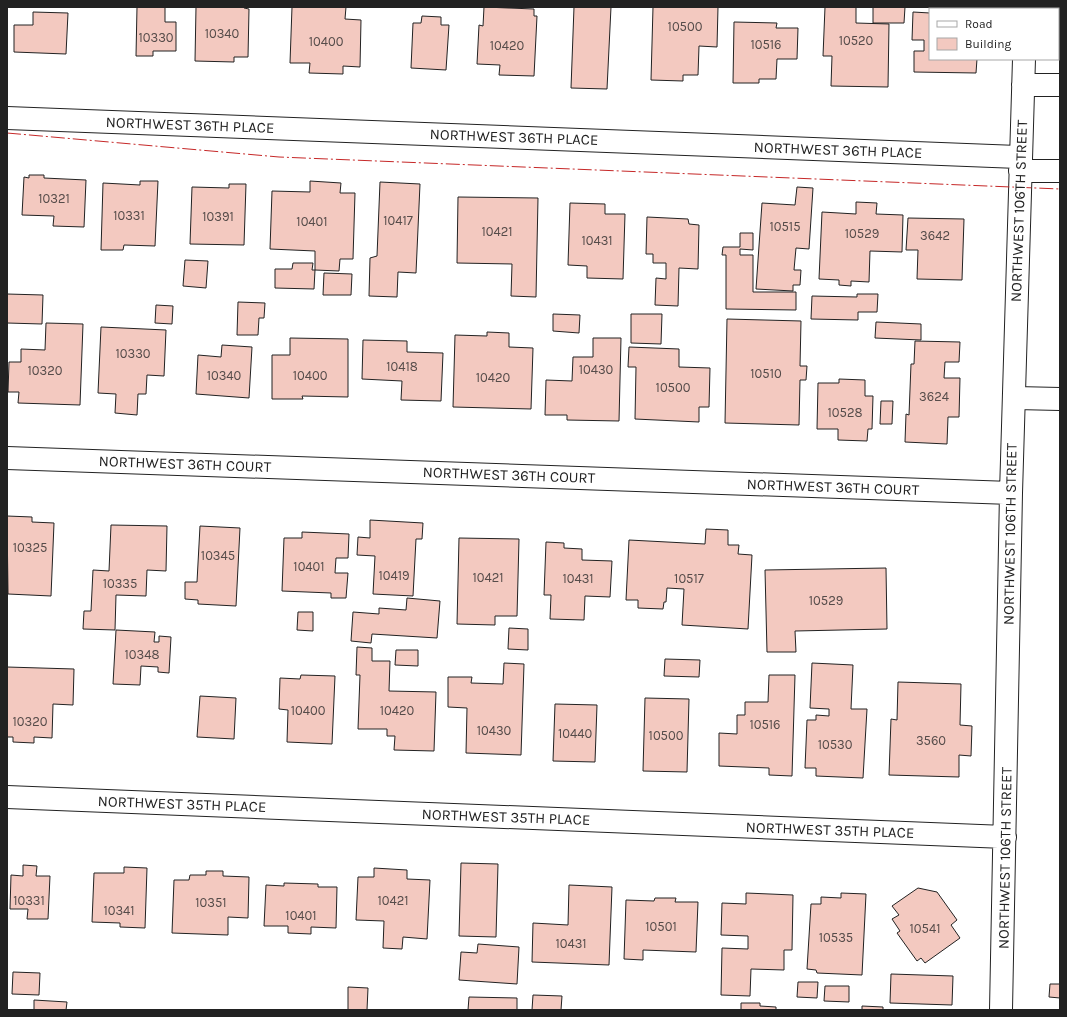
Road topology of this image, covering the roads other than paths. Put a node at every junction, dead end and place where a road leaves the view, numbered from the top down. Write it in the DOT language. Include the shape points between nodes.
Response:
graph roads {
  1 [pos="1024,60"];
  2 [pos="1060,84"];
  3 [pos="1023,85"];
  4 [pos="7,118"];
  5 [pos="1020,164"];
  6 [pos="1060,171"];
  7 [pos="1014,398"];
  8 [pos="1060,399"];
  9 [pos="7,458"];
  10 [pos="1011,493"];
  11 [pos="7,797"];
  12 [pos="1005,837"];
  13 [pos="1001,1010"];
  1 -- 3 [label="street, NORTHWEST 106TH STREET"];
  2 -- 3 [label="street"];
  3 -- 5 [label="street, NORTHWEST 106TH STREET"];
  4 -- 5 [label="street, NORTHWEST 36TH PLACE"];
  5 -- 6 [label="street, NORTHWEST 36TH PLACE"];
  5 -- 7 [label="street, NORTHWEST 106TH STREET"];
  7 -- 8 [label="street"];
  7 -- 10 [label="street, NORTHWEST 106TH STREET"];
  9 -- 10 [label="street, NORTHWEST 36TH COURT"];
  10 -- 12 [label="street, NORTHWEST 106TH STREET"];
  11 -- 12 [label="street, NORTHWEST 35TH PLACE"];
  12 -- 13 [label="street, NORTHWEST 106TH STREET"];
}
